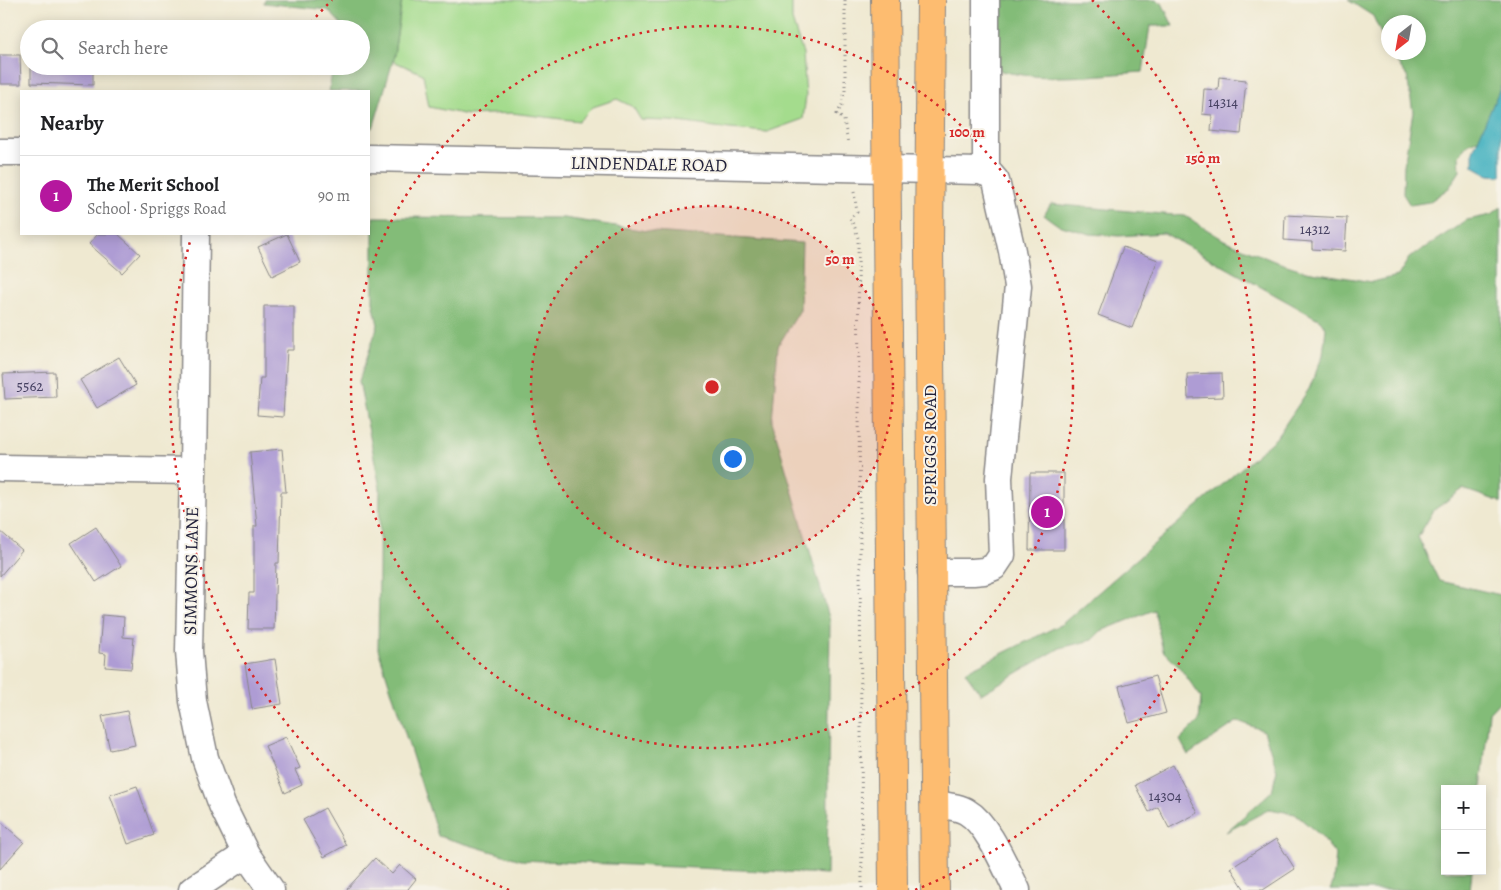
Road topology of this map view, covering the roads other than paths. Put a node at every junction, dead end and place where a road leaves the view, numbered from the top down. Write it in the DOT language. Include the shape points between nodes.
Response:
graph roads {
  1 [pos="885,0"];
  2 [pos="931,0"];
  3 [pos="986,0"];
  4 [pos="0,152"];
  5 [pos="20,152"];
  6 [pos="370,158"];
  7 [pos="885,169"];
  8 [pos="930,170"];
  9 [pos="986,173"];
  10 [pos="196,235"];
  11 [pos="0,468"];
  12 [pos="193,471"];
  13 [pos="931,572"];
  14 [pos="934,804"];
  15 [pos="246,854"];
  16 [pos="192,890"];
  17 [pos="271,890"];
  18 [pos="893,890"];
  19 [pos="935,890"];
  20 [pos="1017,890"];
  1 -- 7 [label="main road"];
  2 -- 8 [label="main road, SPRIGGS ROAD"];
  3 -- 9 [label="street"];
  4 -- 5 [label="street"];
  6 -- 7 [label="street, LINDENDALE ROAD"];
  7 -- 8 [label="street, LINDENDALE ROAD"];
  7 -- 18 [label="main road"];
  8 -- 9 [label="street, LINDENDALE ROAD"];
  8 -- 13 [label="main road, SPRIGGS ROAD"];
  9 -- 13 [label="street" via="996,181 1018,286 999,478 1002,556 994,567 984,571"];
  10 -- 12 [label="street, SIMMONS LANE"];
  11 -- 12 [label="street"];
  12 -- 15 [label="street, SIMMONS LANE" via="189,652 193,701 205,758 222,805"];
  13 -- 14 [label="main road, SPRIGGS ROAD"];
  14 -- 19 [label="main road, SPRIGGS ROAD"];
  14 -- 20 [label="street" via="966,811 976,818"];
  15 -- 16 [label="street"];
  15 -- 17 [label="street, SIMMONS LANE"];
}
